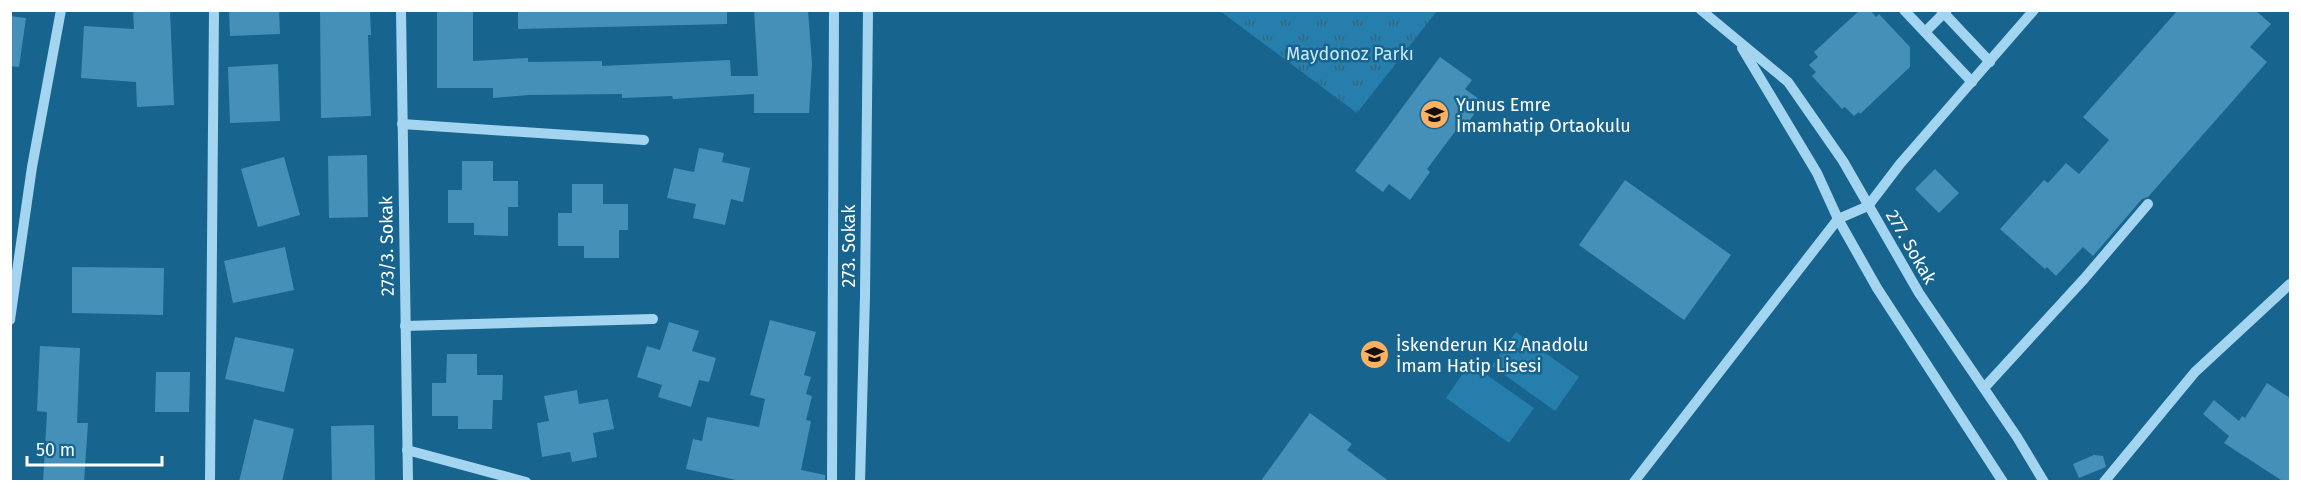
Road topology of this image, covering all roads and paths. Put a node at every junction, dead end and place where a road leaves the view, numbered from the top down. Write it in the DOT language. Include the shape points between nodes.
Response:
graph roads {
  1 [pos="61,10"];
  2 [pos="214,10"];
  3 [pos="401,10"];
  4 [pos="834,10"];
  5 [pos="868,10"];
  6 [pos="1701,10"];
  7 [pos="1904,10"];
  8 [pos="2034,10"];
  9 [pos="1944,12"];
  10 [pos="1925,32"];
  11 [pos="1738,40"];
  12 [pos="1990,62"];
  13 [pos="1972,82"];
  14 [pos="402,124"];
  15 [pos="644,140"];
  16 [pos="2148,204"];
  17 [pos="1868,206"];
  18 [pos="1838,219"];
  19 [pos="2290,284"];
  20 [pos="653,319"];
  21 [pos="10,320"];
  22 [pos="405,326"];
  23 [pos="1984,388"];
  24 [pos="408,450"];
  25 [pos="210,482"];
  26 [pos="408,482"];
  27 [pos="526,482"];
  28 [pos="832,482"];
  29 [pos="860,482"];
  30 [pos="1634,482"];
  31 [pos="2002,482"];
  32 [pos="2044,482"];
  33 [pos="2104,482"];
  1 -- 21 [label="street" via="32,166"];
  2 -- 25 [label="street"];
  3 -- 14 [label="street, 273/3. Sokak"];
  4 -- 28 [label="street, 273. Sokak"];
  5 -- 29 [label="street, 273. Sokak"];
  6 -- 11 [label="street, 277. Sokak"];
  7 -- 10 [label="street"];
  8 -- 12 [label="street"];
  9 -- 10 [label="street"];
  9 -- 12 [label="street"];
  10 -- 13 [label="street"];
  11 -- 17 [label="street, 277. Sokak" via="1788,82"];
  11 -- 18 [label="street, 277. Sokak" via="1817,173"];
  12 -- 13 [label="street"];
  13 -- 17 [label="street"];
  14 -- 15 [label="street"];
  14 -- 22 [label="street, 273/3. Sokak"];
  16 -- 23 [label="street"];
  17 -- 18 [label="street"];
  17 -- 23 [label="street, 277. Sokak" via="1919,293"];
  18 -- 30 [label="street"];
  18 -- 31 [label="street, 277. Sokak" via="1877,288"];
  19 -- 33 [label="street" via="2195,372"];
  20 -- 22 [label="street"];
  22 -- 24 [label="street, 273/3. Sokak"];
  23 -- 32 [label="street, 277. Sokak"];
  24 -- 26 [label="street, 273/3. Sokak"];
  24 -- 27 [label="street"];
}
